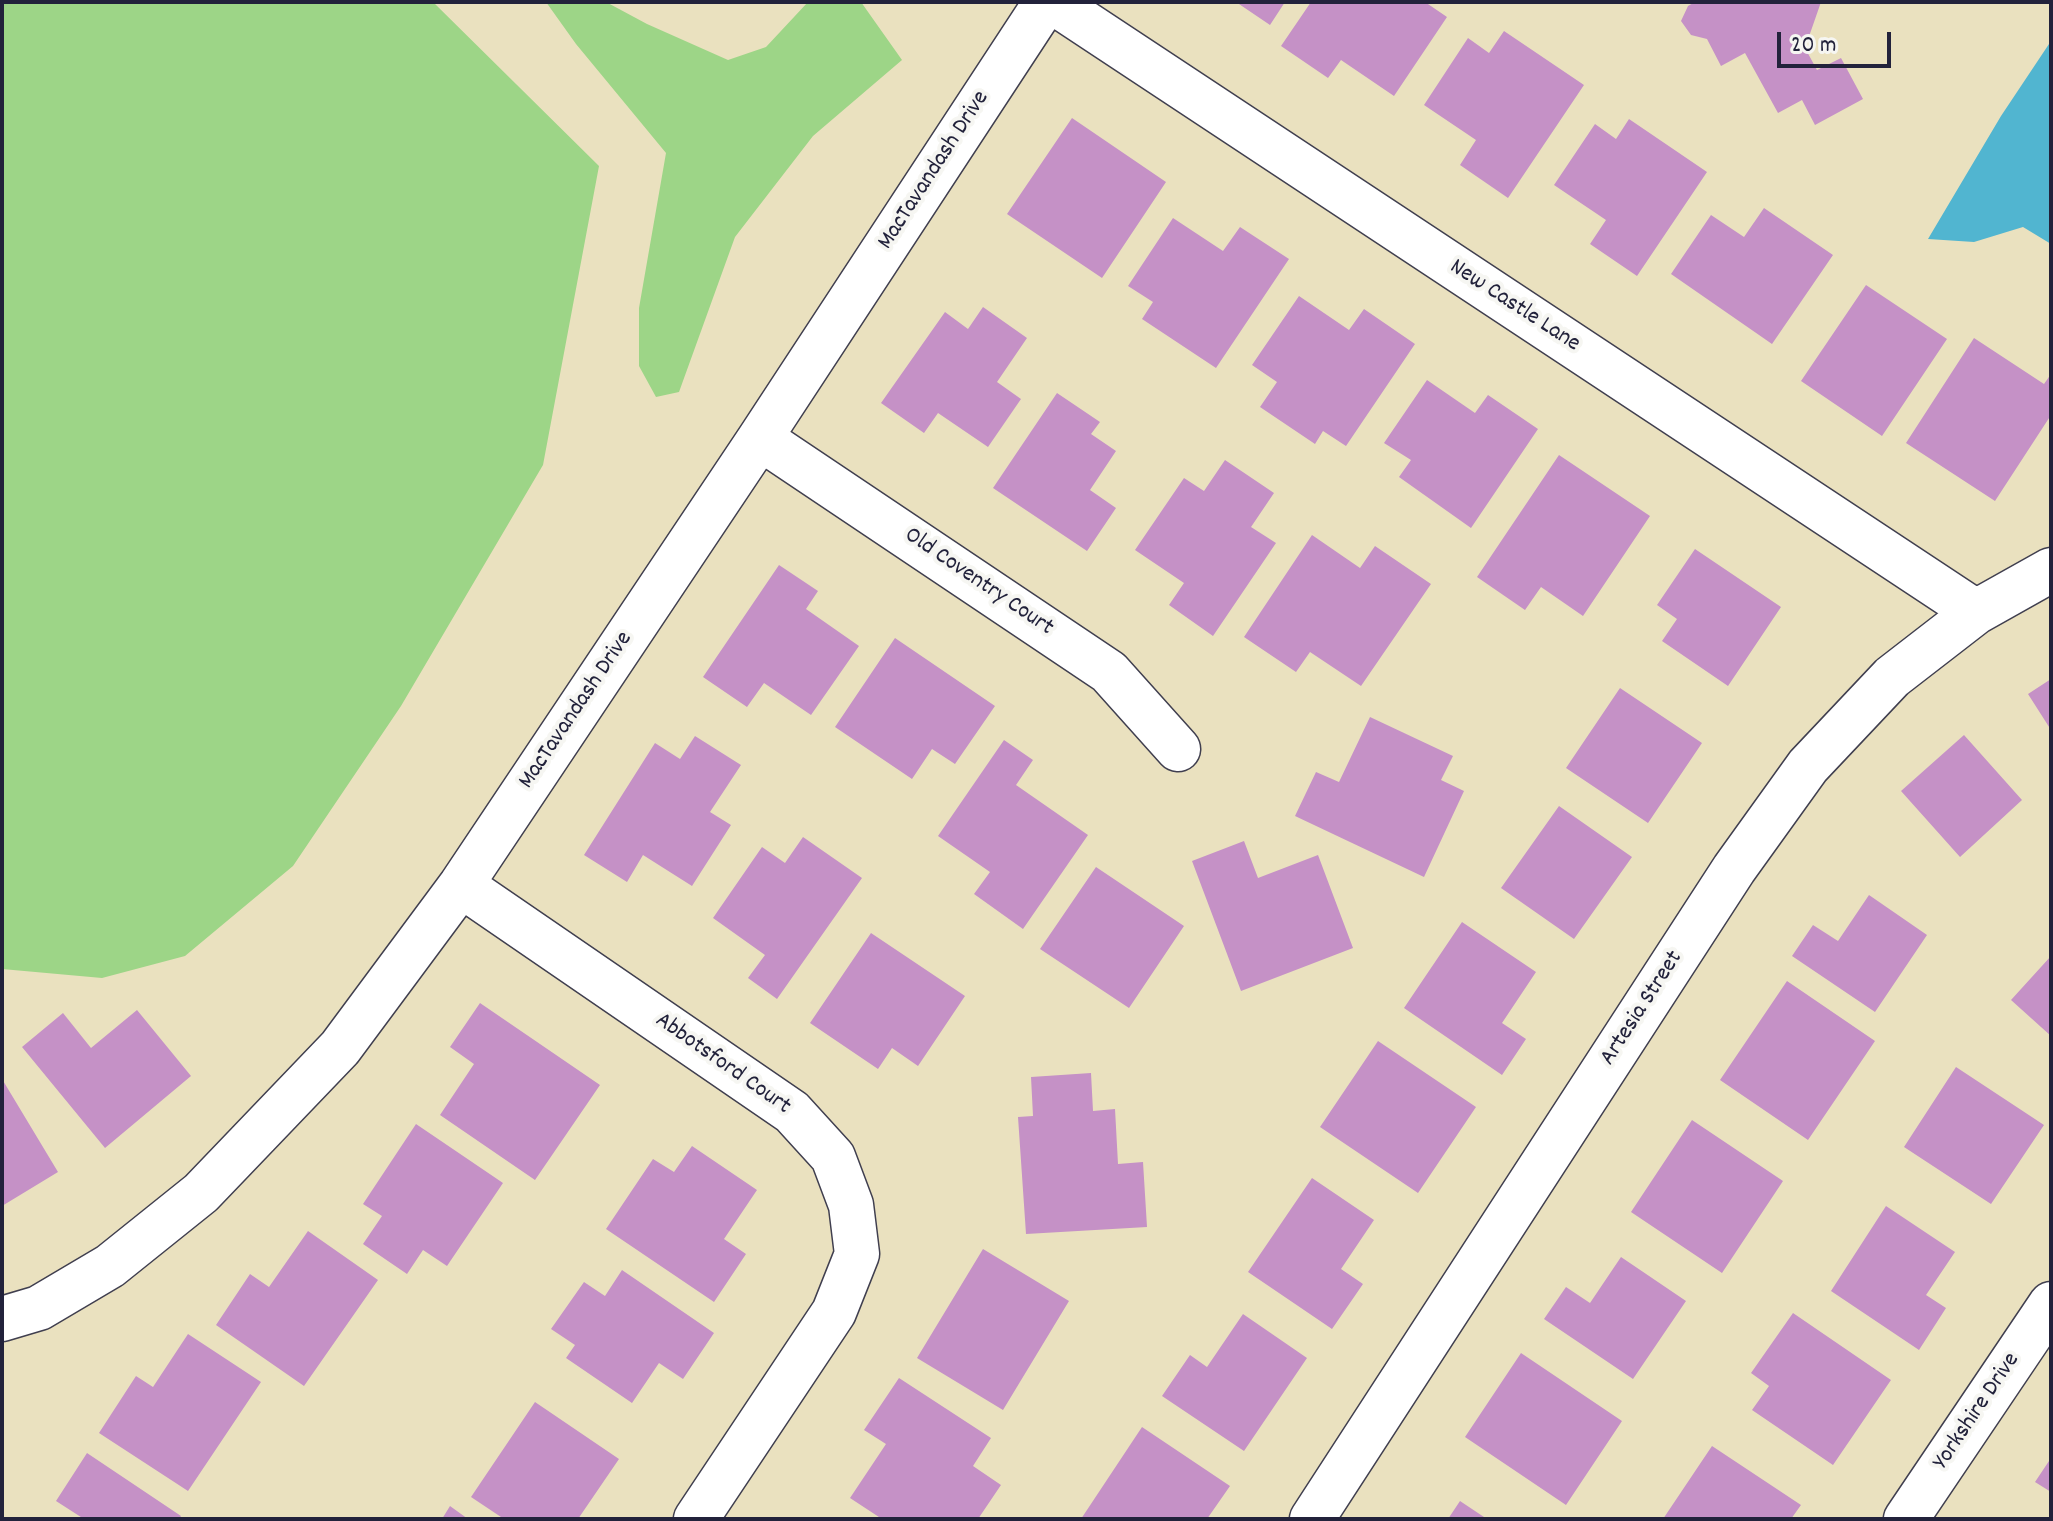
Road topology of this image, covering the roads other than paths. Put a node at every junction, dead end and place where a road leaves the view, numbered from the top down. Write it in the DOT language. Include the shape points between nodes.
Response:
graph roads {
  1 [pos="1046,2"];
  2 [pos="1053,2"];
  3 [pos="760,438"];
  4 [pos="2051,570"];
  5 [pos="1976,612"];
  6 [pos="1178,749"];
  7 [pos="461,885"];
  8 [pos="2051,1304"];
  9 [pos="2,1319"];
  10 [pos="696,1519"];
  11 [pos="1312,1519"];
  12 [pos="1906,1519"];
  1 -- 3 [label="street, MacTavandash Drive"];
  2 -- 5 [label="street, New Castle Lane"];
  3 -- 6 [label="street, Old Coventry Court" via="1109,672"];
  3 -- 7 [label="street, MacTavandash Drive"];
  4 -- 5 [label="street, Artesia Street"];
  5 -- 11 [label="street, Artesia Street" via="1892,677 1808,766 1725,882"];
  7 -- 9 [label="street, MacTavandash Drive" via="340,1048 201,1193 110,1266 39,1308"];
  7 -- 10 [label="street, Abbotsford Court" via="792,1112 833,1157 851,1205 857,1254 834,1312"];
  8 -- 12 [label="street, Yorkshire Drive"];
}
